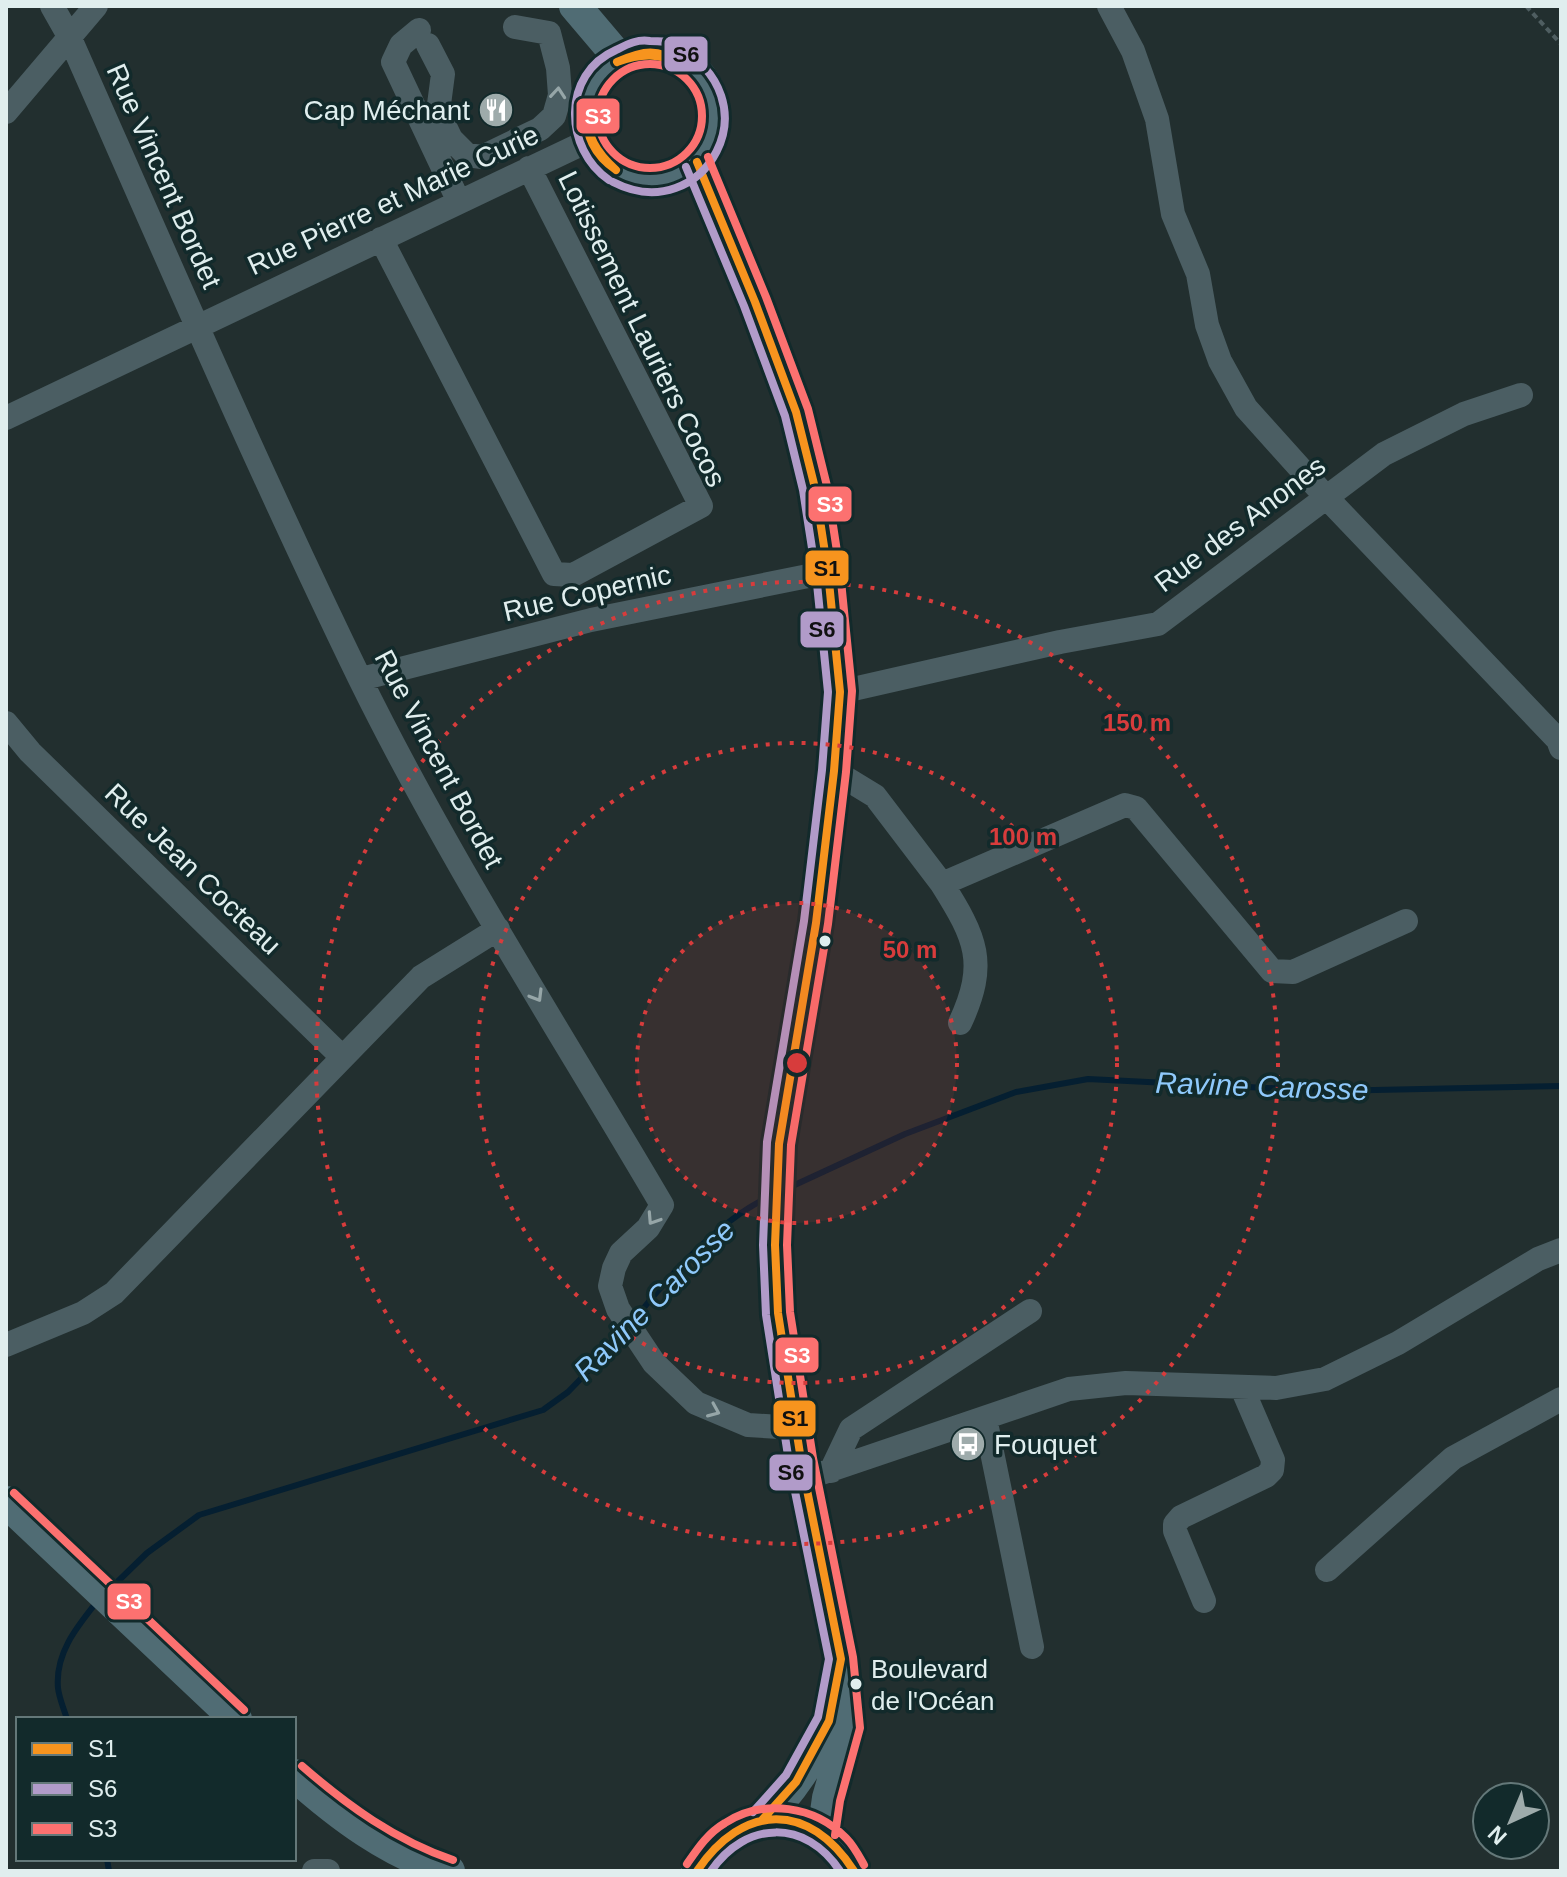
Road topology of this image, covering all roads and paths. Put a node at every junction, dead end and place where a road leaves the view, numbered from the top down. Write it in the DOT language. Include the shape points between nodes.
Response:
graph roads {
  1 [pos="52,6"];
  2 [pos="96,6"];
  3 [pos="575,6"];
  4 [pos="1109,6"];
  5 [pos="1526,6"];
  6 [pos="515,27"];
  7 [pos="69,36"];
  8 [pos="1561,44"];
  9 [pos="620,59"];
  10 [pos="6,112"];
  11 [pos="590,140"];
  12 [pos="697,162"];
  13 [pos="529,168"];
  14 [pos="459,202"];
  15 [pos="381,239"];
  16 [pos="197,327"];
  17 [pos="1521,395"];
  18 [pos="6,418"];
  19 [pos="1326,497"];
  20 [pos="828,572"];
  21 [pos="361,679"];
  22 [pos="840,692"];
  23 [pos="6,723"];
  24 [pos="1561,748"];
  25 [pos="834,771"];
  26 [pos="942,884"];
  27 [pos="1406,921"];
  28 [pos="498,929"];
  29 [pos="960,1023"];
  30 [pos="341,1056"];
  31 [pos="1561,1250"];
  32 [pos="1030,1311"];
  33 [pos="6,1345"];
  34 [pos="1242,1388"];
  35 [pos="1561,1399"];
  36 [pos="985,1418"];
  37 [pos="796,1428"];
  38 [pos="818,1475"];
  39 [pos="6,1502"];
  40 [pos="1327,1570"];
  41 [pos="1204,1601"];
  42 [pos="1032,1647"];
  43 [pos="841,1659"];
  44 [pos="234,1717"];
  45 [pos="296,1777"];
  46 [pos="762,1820"];
  47 [pos="823,1833"];
  48 [pos="695,1870"];
  49 [pos="314,1871"];
  50 [pos="328,1871"];
  51 [pos="449,1871"];
  52 [pos="854,1871"];
  1 -- 7 [label="street, Rue Vincent Bordet"];
  2 -- 7 [label="street"];
  3 -- 9 [label="main road"];
  4 -- 19 [label="street" via="1133,51 1157,119 1173,214 1198,274 1220,361 1246,408"];
  5 -- 8 [label="path"];
  14 -- 6 [label="street, one-way" via="393,62 401,45 423,38 443,74 438,112 451,139 467,155 482,157 540,129 554,116 560,95 549,33"];
  7 -- 10 [label="street"];
  7 -- 16 [label="street, Rue Vincent Bordet"];
  9 -- 11 [label="main road" via="589,93 585,117"];
  9 -- 12 [label="main road" via="651,52 672,56 704,83 713,123"];
  11 -- 12 [label="main road" via="601,158 637,179 659,180"];
  11 -- 13 [label="street, Rue Pierre et Marie Curie"];
  12 -- 20 [label="main road" via="796,412"];
  13 -- 14 [label="street, Rue Pierre et Marie Curie"];
  13 -- 15 [label="street, Lotissement Lauriers Cocos" via="701,506 573,575 554,574"];
  14 -- 15 [label="street, Rue Pierre et Marie Curie"];
  15 -- 16 [label="street, Rue Pierre et Marie Curie"];
  16 -- 18 [label="street, Rue Pierre et Marie Curie"];
  16 -- 21 [label="street, Rue Vincent Bordet"];
  17 -- 19 [label="street, Rue des Anones" via="1464,414 1384,454"];
  19 -- 22 [label="street, Rue des Anones" via="1158,624"];
  19 -- 24 [label="street"];
  20 -- 21 [label="street, Rue Copernic" via="591,620"];
  20 -- 22 [label="main road"];
  21 -- 28 [label="street, Rue Vincent Bordet"];
  22 -- 25 [label="main road"];
  23 -- 30 [label="street, Rue Jean Cocteau"];
  25 -- 26 [label="street" via="875,796"];
  25 -- 37 [label="main road" via="816,923 779,1144 778,1313"];
  26 -- 27 [label="street" via="1125,805 1136,808 1272,971 1293,972"];
  26 -- 29 [label="street" via="963,917 978,972"];
  28 -- 30 [label="street" via="421,977"];
  28 -- 37 [label="street, Rue Vincent Bordet, one-way" via="662,1205 614,1268 610,1286 618,1309 654,1363 696,1403 748,1425"];
  30 -- 33 [label="street" via="114,1293 83,1313"];
  31 -- 34 [label="street" via="1325,1379"];
  32 -- 38 [label="street" via="851,1429"];
  34 -- 36 [label="street" via="1126,1383 1069,1389"];
  34 -- 41 [label="street" via="1273,1460 1272,1470 1175,1524"];
  35 -- 40 [label="street" via="1453,1458"];
  36 -- 38 [label="street"];
  36 -- 42 [label="street"];
  37 -- 38 [label="main road"];
  38 -- 43 [label="main road"];
  39 -- 44 [label="main road"];
  43 -- 46 [label="main road" via="829,1721 796,1782"];
  43 -- 47 [label="main road" via="848,1729"];
  45 -- 51 [label="main road" via="360,1828"];
  46 -- 47 [label="main road" via="783,1819"];
  46 -- 48 [label="main road" via="726,1835"];
  47 -- 52 [label="main road"];
  49 -- 50 [label="street"];
}
